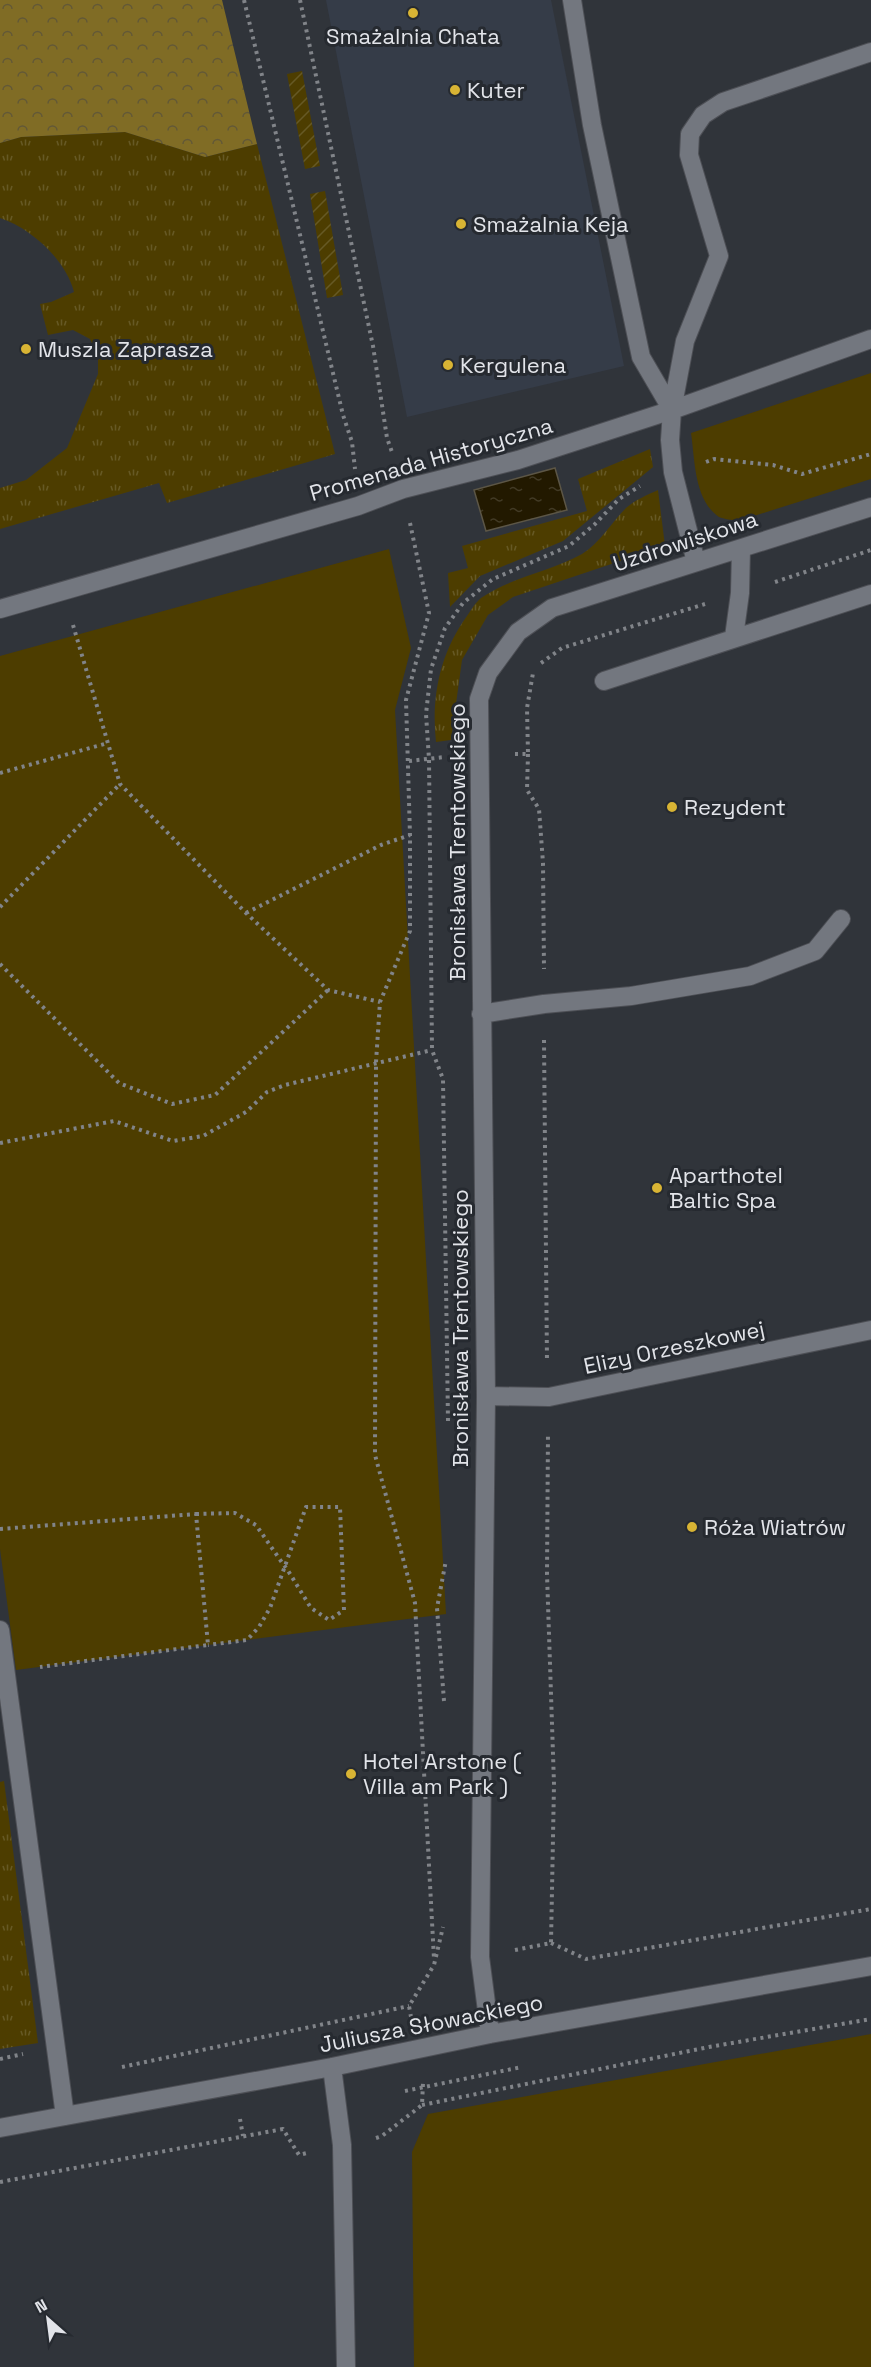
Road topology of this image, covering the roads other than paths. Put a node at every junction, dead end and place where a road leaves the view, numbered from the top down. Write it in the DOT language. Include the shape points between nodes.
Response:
graph roads {
  1 [pos="573,0"];
  2 [pos="871,52"];
  3 [pos="871,339"];
  4 [pos="672,410"];
  5 [pos="871,507"];
  6 [pos="741,549"];
  7 [pos="696,562"];
  8 [pos="871,594"];
  9 [pos="0,609"];
  10 [pos="518,632"];
  11 [pos="734,637"];
  12 [pos="604,681"];
  13 [pos="841,919"];
  14 [pos="481,1014"];
  15 [pos="871,1330"];
  16 [pos="486,1396"];
  17 [pos="0,1630"];
  18 [pos="9,1769"];
  19 [pos="871,1966"];
  20 [pos="490,2034"];
  21 [pos="332,2067"];
  22 [pos="65,2116"];
  23 [pos="0,2128"];
  24 [pos="346,2367"];
  1 -- 4 [label="street" via="592,126 641,357"];
  2 -- 4 [label="street" via="723,102 703,115 690,134 689,155 719,256 685,341"];
  3 -- 4 [label="street, Promenada Historyczna"];
  4 -- 7 [label="street" via="673,472"];
  4 -- 9 [label="street, Promenada Historyczna" via="518,460 403,489 358,506"];
  5 -- 6 [label="street, Uzdrowiskowa"];
  6 -- 7 [label="street, Uzdrowiskowa"];
  6 -- 11 [label="street"];
  7 -- 10 [label="street, Uzdrowiskowa" via="552,608"];
  8 -- 11 [label="street"];
  10 -- 14 [label="street, Bronisława Trentowskiego" via="488,673 478,699"];
  11 -- 12 [label="street"];
  13 -- 14 [label="street" via="815,951 750,976 631,996"];
  14 -- 16 [label="street, Bronisława Trentowskiego"];
  15 -- 16 [label="street, Elizy Orzeszkowej" via="549,1397"];
  16 -- 20 [label="street, Bronisława Trentowskiego" via="480,1957"];
  17 -- 18 [label="street"];
  18 -- 22 [label="street"];
  19 -- 20 [label="street, Juliusza Słowackiego"];
  20 -- 21 [label="street, Juliusza Słowackiego"];
  21 -- 22 [label="street, Juliusza Słowackiego"];
  21 -- 24 [label="street" via="342,2145"];
  22 -- 23 [label="street, Juliusza Słowackiego"];
}
